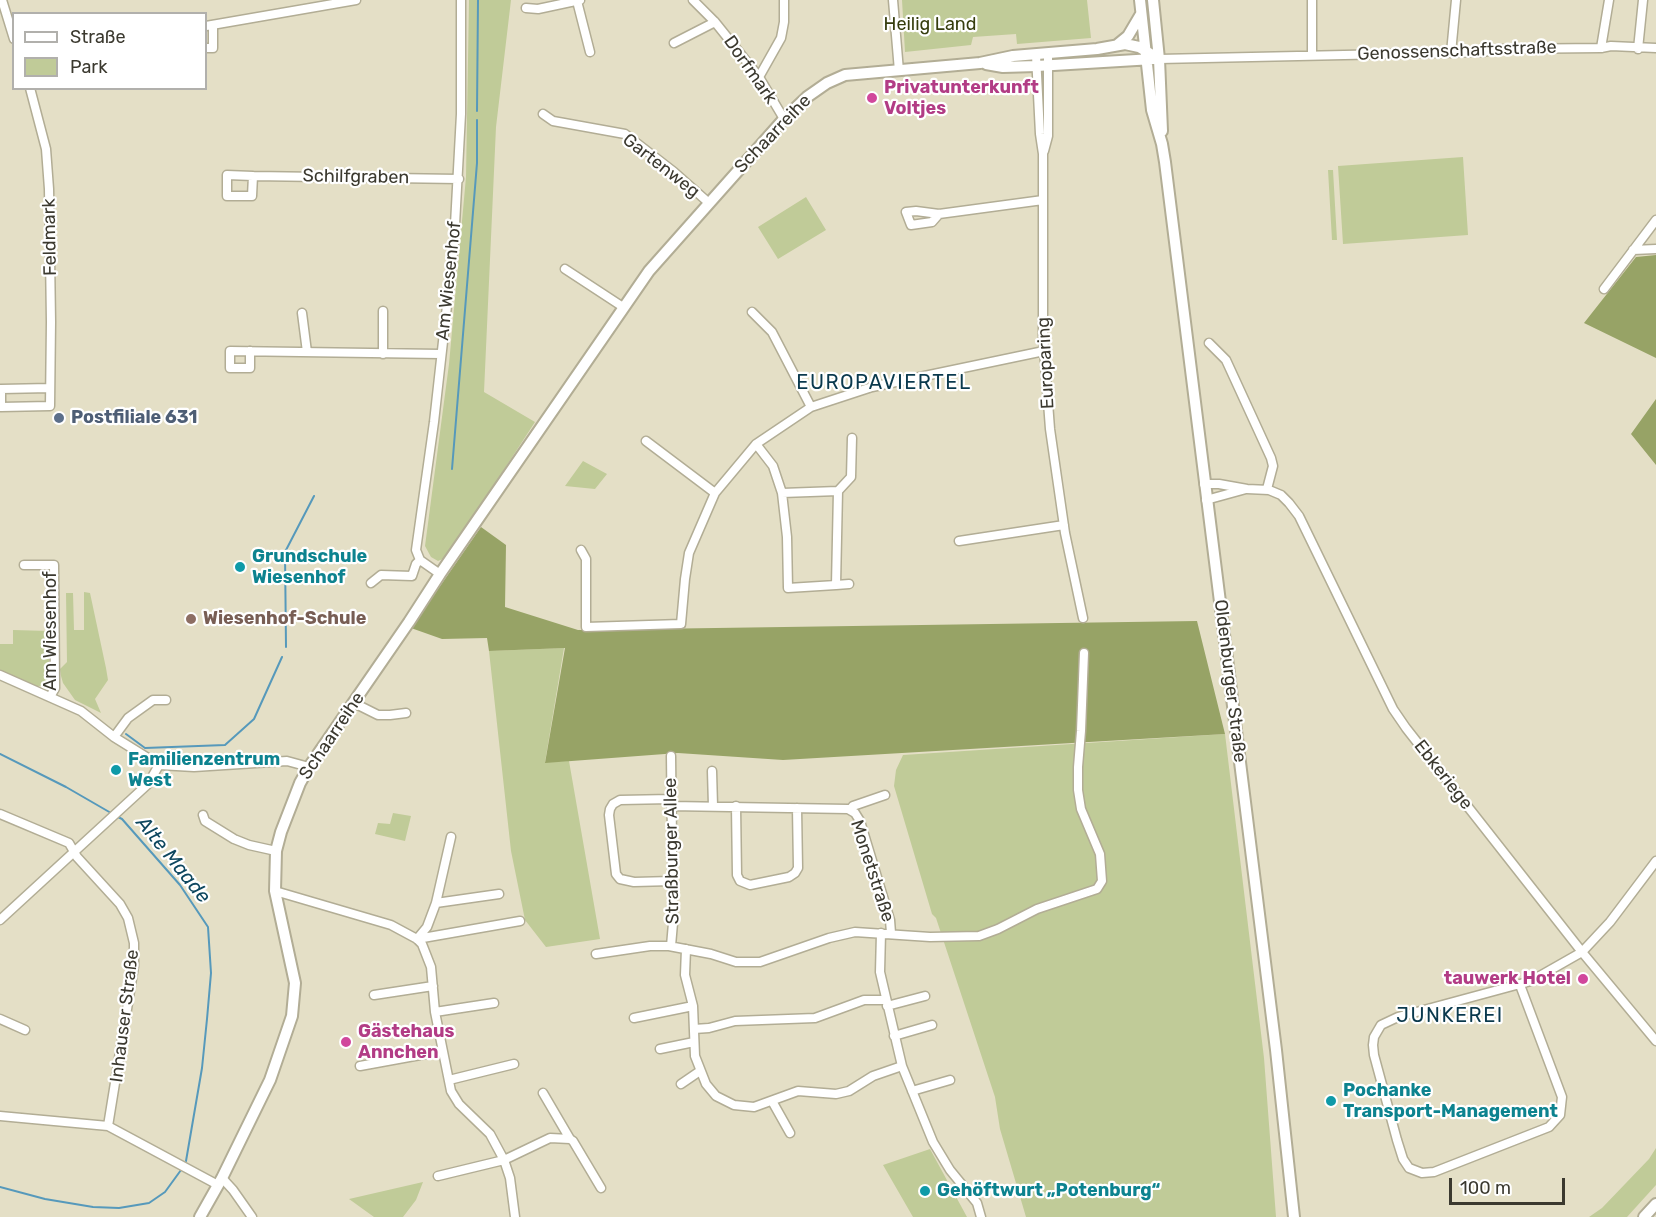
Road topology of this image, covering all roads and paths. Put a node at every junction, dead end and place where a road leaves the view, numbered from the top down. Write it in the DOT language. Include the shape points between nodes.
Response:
graph roads {
  1 [pos="2,0"];
  2 [pos="357,0"];
  3 [pos="461,0"];
  4 [pos="693,0"];
  5 [pos="784,0"];
  6 [pos="893,0"];
  7 [pos="1140,0"];
  8 [pos="1153,0"];
  9 [pos="1312,0"];
  10 [pos="1456,0"];
  11 [pos="1609,0"];
  12 [pos="1643,0"];
  13 [pos="578,1"];
  14 [pos="526,8"];
  15 [pos="1141,14"];
  16 [pos="715,22"];
  17 [pos="209,26"];
  18 [pos="12,32"];
  19 [pos="674,43"];
  20 [pos="1117,45"];
  21 [pos="207,48"];
  22 [pos="1601,48"];
  23 [pos="1638,48"];
  24 [pos="1656,48"];
  25 [pos="590,52"];
  26 [pos="1451,53"];
  27 [pos="1146,55"];
  28 [pos="1312,55"];
  29 [pos="1159,58"];
  30 [pos="1042,60"];
  31 [pos="899,71"];
  32 [pos="759,77"];
  33 [pos="31,90"];
  34 [pos="543,114"];
  35 [pos="784,119"];
  36 [pos="1162,144"];
  37 [pos="253,176"];
  38 [pos="459,179"];
  39 [pos="1042,200"];
  40 [pos="708,203"];
  41 [pos="939,214"];
  42 [pos="1656,221"];
  43 [pos="1656,249"];
  44 [pos="1634,250"];
  45 [pos="565,269"];
  46 [pos="1604,289"];
  47 [pos="623,307"];
  48 [pos="383,311"];
  49 [pos="752,312"];
  50 [pos="302,313"];
  51 [pos="1209,343"];
  52 [pos="250,351"];
  53 [pos="1044,351"];
  54 [pos="307,352"];
  55 [pos="383,354"];
  56 [pos="441,354"];
  57 [pos="50,388"];
  58 [pos="811,407"];
  59 [pos="852,438"];
  60 [pos="646,441"];
  61 [pos="756,444"];
  62 [pos="1204,484"];
  63 [pos="1247,489"];
  64 [pos="1267,489"];
  65 [pos="838,491"];
  66 [pos="715,493"];
  67 [pos="782,493"];
  68 [pos="1206,500"];
  69 [pos="1064,525"];
  70 [pos="959,541"];
  71 [pos="581,550"];
  72 [pos="420,560"];
  73 [pos="24,565"];
  74 [pos="440,574"];
  75 [pos="371,583"];
  76 [pos="849,584"];
  77 [pos="836,585"];
  78 [pos="1083,618"];
  79 [pos="1084,653"];
  80 [pos="0,675"];
  81 [pos="50,697"];
  82 [pos="166,700"];
  83 [pos="354,703"];
  84 [pos="406,713"];
  85 [pos="114,737"];
  86 [pos="671,756"];
  87 [pos="159,765"];
  88 [pos="309,767"];
  89 [pos="712,771"];
  90 [pos="885,795"];
  91 [pos="671,802"];
  92 [pos="713,806"];
  93 [pos="736,806"];
  94 [pos="797,808"];
  95 [pos="850,810"];
  96 [pos="0,814"];
  97 [pos="203,815"];
  98 [pos="451,837"];
  99 [pos="276,851"];
  100 [pos="75,853"];
  101 [pos="1656,861"];
  102 [pos="672,881"];
  103 [pos="275,891"];
  104 [pos="500,894"];
  105 [pos="436,903"];
  106 [pos="0,920"];
  107 [pos="520,921"];
  108 [pos="881,933"];
  109 [pos="891,933"];
  110 [pos="417,939"];
  111 [pos="671,946"];
  112 [pos="686,949"];
  113 [pos="1582,952"];
  114 [pos="596,954"];
  115 [pos="1520,985"];
  116 [pos="433,986"];
  117 [pos="374,995"];
  118 [pos="925,996"];
  119 [pos="494,1003"];
  120 [pos="886,1003"];
  121 [pos="693,1006"];
  122 [pos="435,1012"];
  123 [pos="634,1018"];
  124 [pos="0,1019"];
  125 [pos="932,1025"];
  126 [pos="694,1029"];
  127 [pos="25,1030"];
  128 [pos="894,1036"];
  129 [pos="1656,1041"];
  130 [pos="694,1042"];
  131 [pos="660,1049"];
  132 [pos="442,1051"];
  133 [pos="514,1064"];
  134 [pos="360,1066"];
  135 [pos="902,1066"];
  136 [pos="699,1071"];
  137 [pos="449,1080"];
  138 [pos="950,1080"];
  139 [pos="681,1084"];
  140 [pos="912,1091"];
  141 [pos="543,1093"];
  142 [pos="772,1101"];
  143 [pos="0,1116"];
  144 [pos="108,1126"];
  145 [pos="790,1133"];
  146 [pos="570,1139"];
  147 [pos="504,1160"];
  148 [pos="438,1176"];
  149 [pos="220,1181"];
  150 [pos="601,1188"];
  151 [pos="1656,1204"];
  152 [pos="200,1217"];
  153 [pos="252,1217"];
  154 [pos="515,1217"];
  155 [pos="981,1217"];
  156 [pos="1294,1217"];
  157 [pos="1644,1217"];
  1 -- 18 [label="street"];
  2 -- 17 [label="street"];
  3 -- 38 [label="street, Am Wiesenhof"];
  4 -- 16 [label="street, Dorfmark"];
  5 -- 32 [label="street" via="781,38"];
  6 -- 31 [label="street"];
  7 -- 15 [label="main road, Oldenburger Straße"];
  8 -- 29 [label="main road, Oldenburger Straße"];
  9 -- 28 [label="street"];
  10 -- 26 [label="street"];
  11 -- 22 [label="street"];
  12 -- 23 [label="street"];
  13 -- 14 [label="street"];
  13 -- 25 [label="street"];
  15 -- 20 [label="main road" via="1128,36"];
  15 -- 27 [label="main road, Oldenburger Straße"];
  16 -- 19 [label="street, Dorfmark"];
  16 -- 32 [label="street, Dorfmark"];
  17 -- 21 [label="street" via="213,48"];
  20 -- 27 [label="main road, Schaarreihe" via="1132,44"];
  20 -- 30 [label="main road, Schaarreihe"];
  22 -- 23 [label="street, Genossenschaftsstraße" via="1610,52"];
  22 -- 26 [label="street, Genossenschaftsstraße"];
  23 -- 24 [label="street, Genossenschaftsstraße"];
  26 -- 28 [label="street, Genossenschaftsstraße"];
  27 -- 29 [label="main road"];
  27 -- 30 [label="main road, Schaarreihe"];
  27 -- 36 [label="main road, Oldenburger Straße" via="1152,110"];
  28 -- 29 [label="street, Genossenschaftsstraße" via="1282,52 1273,56"];
  29 -- 36 [label="main road, Oldenburger Straße"];
  30 -- 31 [label="main road, Schaarreihe" via="1003,67 980,63"];
  30 -- 39 [label="street, Europaring"];
  31 -- 35 [label="main road, Schaarreihe" via="845,75 807,97"];
  32 -- 35 [label="street, Dorfmark"];
  33 -- 57 [label="street, Feldmark" via="46,149 50,195"];
  34 -- 40 [label="street, Gartenweg" via="553,121 625,134"];
  35 -- 40 [label="main road, Schaarreihe"];
  36 -- 62 [label="main road, Oldenburger Straße"];
  37 -- 38 [label="street, Schilfgraben"];
  38 -- 56 [label="street, Am Wiesenhof"];
  39 -- 41 [label="street"];
  39 -- 53 [label="street, Europaring"];
  40 -- 47 [label="main road, Schaarreihe"];
  42 -- 44 [label="street"];
  43 -- 44 [label="street"];
  44 -- 46 [label="street"];
  45 -- 47 [label="street"];
  47 -- 74 [label="main road, Schaarreihe"];
  48 -- 55 [label="street"];
  49 -- 58 [label="street" via="772,332"];
  50 -- 54 [label="street"];
  51 -- 64 [label="street" via="1226,360 1272,458"];
  52 -- 54 [label="street"];
  53 -- 58 [label="street" via="873,387"];
  53 -- 69 [label="street, Europaring"];
  54 -- 55 [label="street"];
  55 -- 56 [label="street"];
  56 -- 72 [label="street, Am Wiesenhof" via="416,549"];
  57 -- 57 [label="street" via="50,406 1,406 1,389"];
  58 -- 61 [label="street"];
  59 -- 65 [label="street" via="851,477"];
  60 -- 66 [label="street"];
  61 -- 66 [label="street"];
  61 -- 67 [label="street" via="773,466"];
  62 -- 63 [label="street"];
  62 -- 68 [label="main road, Oldenburger Straße"];
  63 -- 64 [label="street"];
  63 -- 68 [label="street"];
  64 -- 113 [label="street, Ebkeriege" via="1281,495 1299,516 1393,709"];
  65 -- 67 [label="street"];
  65 -- 77 [label="street"];
  66 -- 71 [label="street" via="689,553 681,624 586,627 586,559"];
  67 -- 77 [label="street" via="788,588"];
  68 -- 156 [label="main road, Oldenburger Straße"];
  69 -- 70 [label="street"];
  69 -- 78 [label="street, Europaring"];
  72 -- 74 [label="street"];
  72 -- 75 [label="street" via="412,576 381,574"];
  73 -- 81 [label="street, Am Wiesenhof" via="54,565 55,688"];
  74 -- 83 [label="main road, Schaarreihe"];
  76 -- 77 [label="street"];
  79 -- 109 [label="street" via="1078,790 1081,809 1100,854 1102,881 1097,889 1037,909 979,936"];
  80 -- 81 [label="street"];
  81 -- 85 [label="street, Am Wiesenhof" via="81,711"];
  82 -- 85 [label="street" via="153,700 128,718"];
  83 -- 84 [label="street" via="378,715"];
  83 -- 88 [label="main road, Schaarreihe"];
  85 -- 87 [label="street, Am Wiesenhof"];
  86 -- 91 [label="street, Straßburger Allee"];
  87 -- 88 [label="street" via="287,761"];
  87 -- 100 [label="street" via="148,784"];
  88 -- 99 [label="main road, Schaarreihe" via="292,801"];
  89 -- 92 [label="street"];
  90 -- 95 [label="street, Monetstraße"];
  91 -- 92 [label="street, Monetstraße"];
  91 -- 102 [label="street, Straßburger Allee"];
  91 -- 102 [label="street, Monetstraße" via="620,800 609,815 616,874 620,879"];
  92 -- 93 [label="street, Monetstraße"];
  93 -- 94 [label="street, Monetstraße"];
  93 -- 94 [label="street" via="737,875 750,885 795,873"];
  94 -- 95 [label="street, Monetstraße"];
  95 -- 109 [label="street, Monetstraße" via="860,821"];
  96 -- 100 [label="street, Inhauser Straße" via="69,843"];
  97 -- 99 [label="street" via="234,839"];
  98 -- 105 [label="street"];
  99 -- 103 [label="main road, Schaarreihe"];
  100 -- 106 [label="street"];
  100 -- 144 [label="street, Inhauser Straße" via="120,904 134,943 133,978"];
  101 -- 113 [label="street"];
  102 -- 111 [label="street, Straßburger Allee"];
  103 -- 110 [label="street" via="391,925"];
  103 -- 149 [label="main road, Schaarreihe" via="295,982 292,1016 270,1080"];
  104 -- 105 [label="street"];
  105 -- 110 [label="street" via="427,927"];
  107 -- 110 [label="street"];
  108 -- 109 [label="street"];
  108 -- 112 [label="street" via="855,932 829,938 760,962 736,962"];
  108 -- 120 [label="street" via="880,972"];
  110 -- 116 [label="street" via="425,949"];
  111 -- 112 [label="street"];
  111 -- 114 [label="street"];
  112 -- 121 [label="street" via="685,975"];
  113 -- 115 [label="street"];
  113 -- 129 [label="street, Ebkeriege"];
  115 -- 115 [label="street" via="1398,1017 1386,1021 1377,1031 1374,1055 1396,1140 1409,1168 1434,1172 1549,1127 1560,1115 1562,1097"];
  116 -- 117 [label="street"];
  116 -- 122 [label="street"];
  118 -- 120 [label="street"];
  119 -- 122 [label="street"];
  120 -- 126 [label="street" via="864,1000 816,1018 735,1021"];
  120 -- 128 [label="street"];
  121 -- 123 [label="street"];
  121 -- 126 [label="street"];
  122 -- 132 [label="street"];
  124 -- 127 [label="street"];
  125 -- 128 [label="street"];
  126 -- 130 [label="street"];
  128 -- 135 [label="street"];
  130 -- 131 [label="street"];
  130 -- 136 [label="street"];
  132 -- 134 [label="street"];
  132 -- 137 [label="street"];
  133 -- 137 [label="street"];
  135 -- 140 [label="street"];
  135 -- 142 [label="street" via="873,1076 849,1091 798,1091"];
  136 -- 139 [label="street"];
  136 -- 142 [label="street" via="716,1096 734,1105 754,1107"];
  137 -- 147 [label="street" via="455,1097 490,1134"];
  138 -- 140 [label="street"];
  140 -- 155 [label="street" via="933,1142 977,1203"];
  141 -- 146 [label="street"];
  142 -- 145 [label="street"];
  143 -- 144 [label="street"];
  144 -- 149 [label="street"];
  146 -- 147 [label="street" via="550,1138"];
  146 -- 150 [label="street"];
  147 -- 148 [label="street"];
  147 -- 154 [label="street"];
  149 -- 152 [label="main road, Schaarreihe"];
  149 -- 153 [label="street" via="233,1190"];
  151 -- 157 [label="main road"];
}
